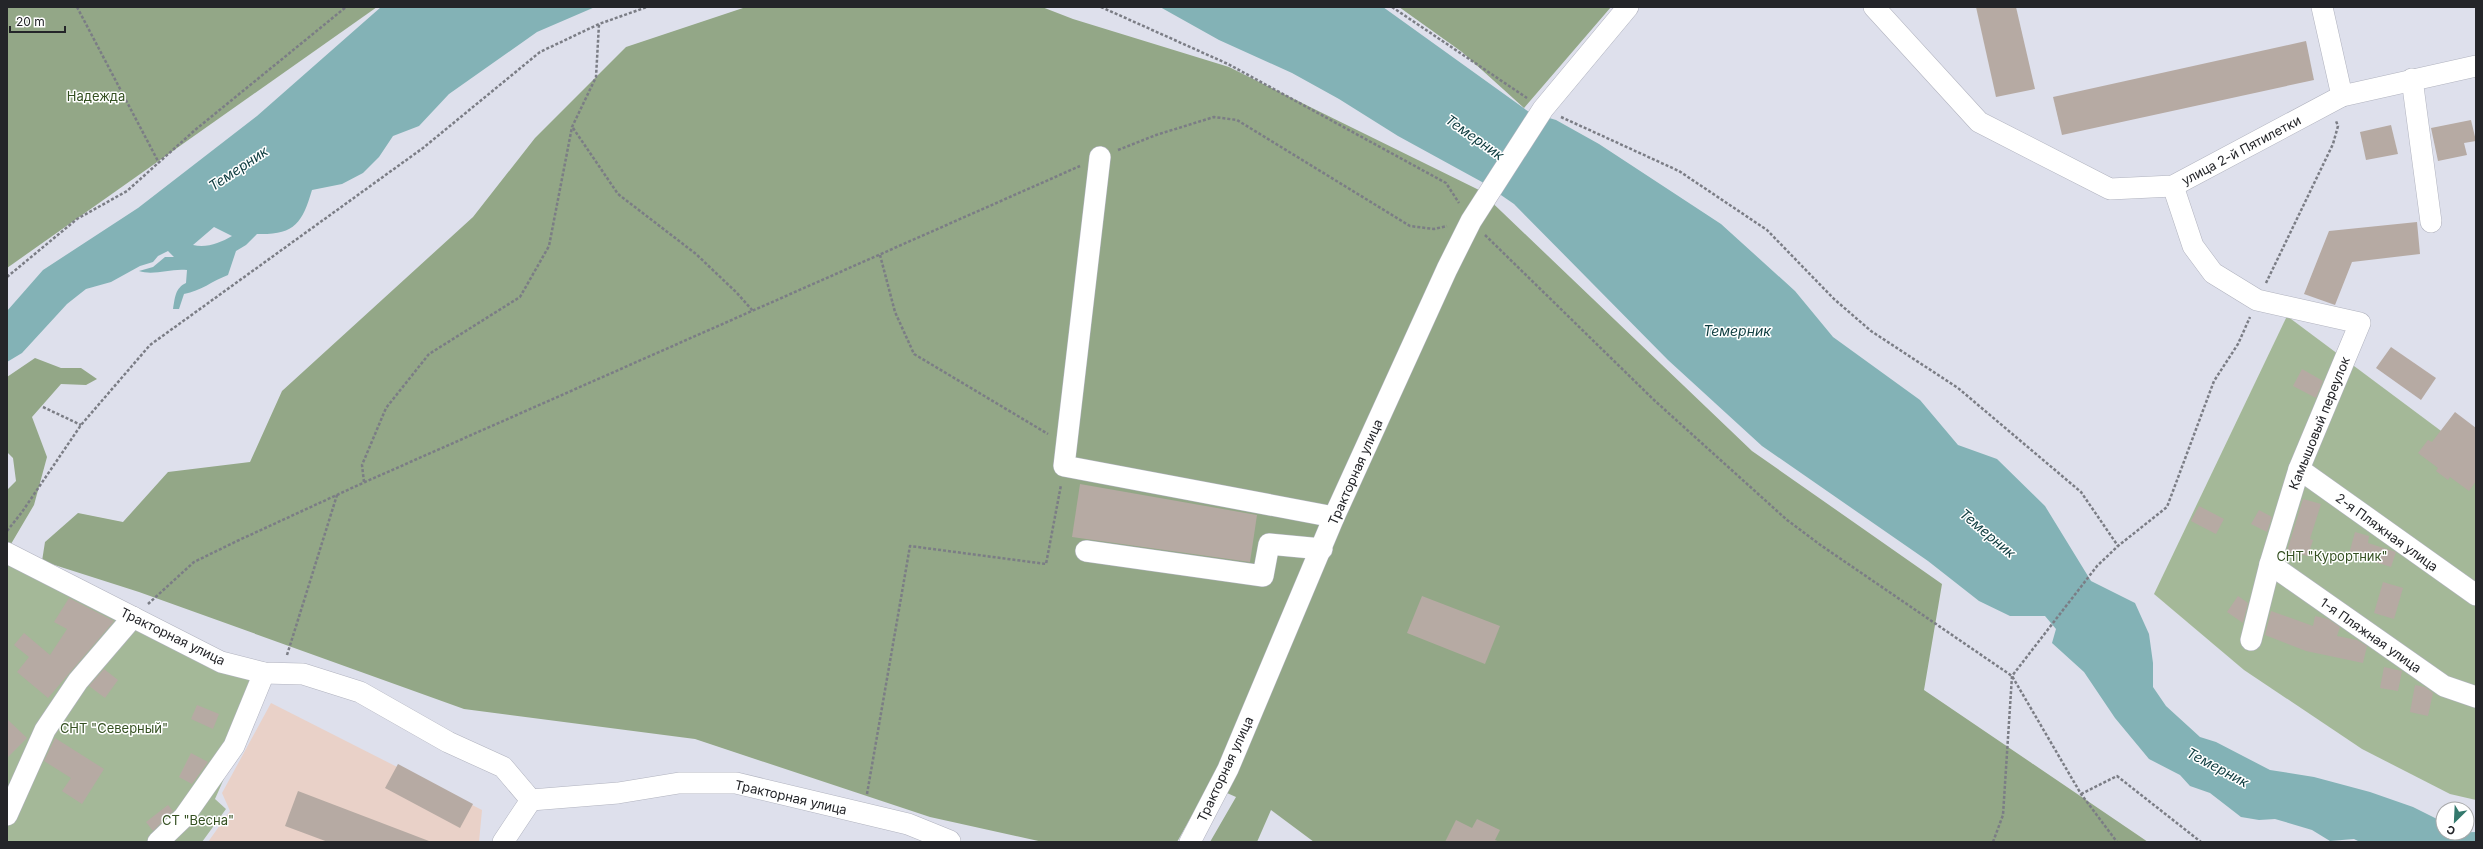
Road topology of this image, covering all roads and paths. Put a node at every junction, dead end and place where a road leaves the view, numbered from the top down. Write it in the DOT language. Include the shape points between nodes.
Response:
graph roads {
  1 [pos="77,7"];
  2 [pos="346,7"];
  3 [pos="647,7"];
  4 [pos="1101,7"];
  5 [pos="1392,7"];
  6 [pos="1628,7"];
  7 [pos="1874,7"];
  8 [pos="2322,7"];
  9 [pos="599,24"];
  10 [pos="2476,66"];
  11 [pos="2412,79"];
  12 [pos="2336,99"];
  13 [pos="1542,111"];
  14 [pos="572,127"];
  15 [pos="1100,157"];
  16 [pos="159,163"];
  17 [pos="2173,186"];
  18 [pos="1471,221"];
  19 [pos="2431,222"];
  20 [pos="880,255"];
  21 [pos="7,277"];
  22 [pos="2258,300"];
  23 [pos="753,312"];
  24 [pos="43,407"];
  25 [pos="81,425"];
  26 [pos="1067,446"];
  27 [pos="1064,466"];
  28 [pos="2299,469"];
  29 [pos="364,482"];
  30 [pos="337,494"];
  31 [pos="1334,517"];
  32 [pos="7,531"];
  33 [pos="2118,546"];
  34 [pos="1322,549"];
  35 [pos="1086,551"];
  36 [pos="7,553"];
  37 [pos="2270,564"];
  38 [pos="2476,595"];
  39 [pos="133,617"];
  40 [pos="2251,640"];
  41 [pos="273,673"];
  42 [pos="2012,676"];
  43 [pos="2476,696"];
  44 [pos="11,788"];
  45 [pos="2081,794"];
  46 [pos="532,800"];
  47 [pos="863,813"];
  48 [pos="7,815"];
  49 [pos="158,842"];
  50 [pos="503,842"];
  51 [pos="949,842"];
  52 [pos="955,842"];
  53 [pos="1190,842"];
  54 [pos="1993,842"];
  55 [pos="2117,842"];
  56 [pos="2200,842"];
  1 -- 16 [label="path"];
  2 -- 16 [label="path"];
  3 -- 9 [label="path"];
  4 -- 18 [label="path" via="1228,64 1446,183"];
  5 -- 13 [label="path"];
  6 -- 13 [label="street"];
  7 -- 17 [label="street, улица 2-й Пятилетки" via="1979,122 2110,189"];
  8 -- 12 [label="street"];
  9 -- 14 [label="path" via="596,77"];
  9 -- 25 [label="path" via="540,52 423,148 150,344"];
  10 -- 11 [label="street, улица 2-й Пятилетки"];
  11 -- 12 [label="street, улица 2-й Пятилетки"];
  11 -- 19 [label="street"];
  12 -- 17 [label="street, улица 2-й Пятилетки"];
  12 -- 22 [label="path" via="2338,126 2334,144"];
  13 -- 18 [label="street, Тракторная улица"];
  13 -- 33 [label="path" via="1679,171 1767,230 1834,299 1871,331 1958,388 2081,492"];
  14 -- 23 [label="path" via="618,194 696,254"];
  14 -- 29 [label="path" via="548,246 520,297 429,354 386,408 362,465"];
  15 -- 18 [label="path" via="1156,135 1214,117 1237,120 1410,226 1434,228"];
  15 -- 20 [label="path"];
  15 -- 26 [label="street"];
  16 -- 21 [label="path" via="127,191 77,219"];
  17 -- 22 [label="street" via="2193,246 2213,273"];
  18 -- 31 [label="street, Тракторная улица" via="1446,269"];
  18 -- 42 [label="path" via="1654,400 1787,520"];
  20 -- 23 [label="path"];
  20 -- 26 [label="path" via="895,312 914,354"];
  22 -- 28 [label="street, Камышовый переулок" via="2360,323"];
  22 -- 33 [label="path" via="2238,344 2214,381 2167,508"];
  23 -- 29 [label="path"];
  24 -- 25 [label="path"];
  25 -- 32 [label="path"];
  26 -- 27 [label="street"];
  27 -- 31 [label="street"];
  27 -- 47 [label="path" via="1046,564 910,546"];
  28 -- 37 [label="street, Камышовый переулок"];
  28 -- 38 [label="street, 2-я Пляжная улица"];
  29 -- 30 [label="path"];
  30 -- 39 [label="path" via="194,562"];
  30 -- 41 [label="path"];
  31 -- 34 [label="street, Тракторная улица"];
  33 -- 42 [label="path" via="2097,566"];
  34 -- 35 [label="street" via="1269,544 1263,576"];
  34 -- 53 [label="street, Тракторная улица" via="1228,770"];
  36 -- 39 [label="street, Тракторная улица"];
  37 -- 40 [label="street, Камышовый переулок"];
  37 -- 43 [label="street, 1-я Пляжная улица" via="2444,686"];
  39 -- 41 [label="street, Тракторная улица" via="221,662"];
  39 -- 44 [label="street" via="78,681"];
  41 -- 46 [label="street, Тракторная улица" via="303,674 360,692 448,742 503,767"];
  41 -- 49 [label="street" via="234,746 184,817"];
  42 -- 45 [label="path"];
  42 -- 54 [label="path" via="2003,815"];
  44 -- 48 [label="street"];
  45 -- 55 [label="path"];
  45 -- 56 [label="path" via="2117,776"];
  46 -- 47 [label="street, Тракторная улица" via="618,793 679,783 736,783"];
  46 -- 50 [label="street"];
  47 -- 51 [label="street, Тракторная улица" via="908,824"];
  51 -- 52 [label="street, Тракторная улица"];
}
